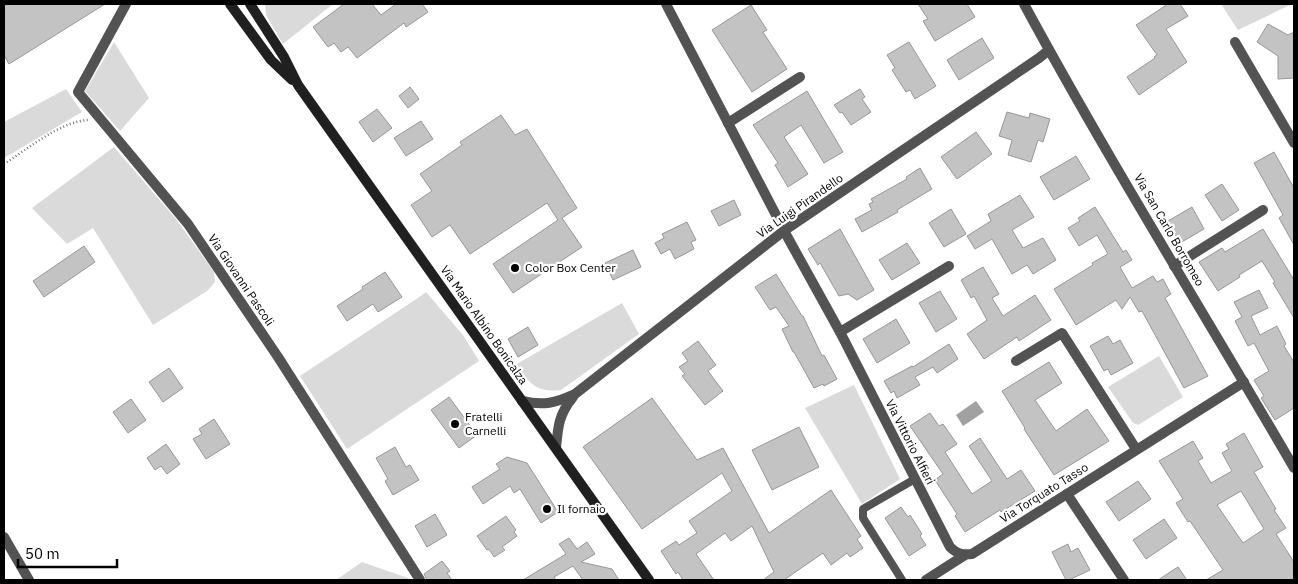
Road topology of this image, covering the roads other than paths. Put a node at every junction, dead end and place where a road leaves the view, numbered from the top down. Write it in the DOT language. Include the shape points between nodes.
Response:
graph roads {
  1 [pos="126,4"];
  2 [pos="250,4"];
  3 [pos="259,4"];
  4 [pos="666,4"];
  5 [pos="1024,4"];
  6 [pos="233,6"];
  7 [pos="267,30"];
  8 [pos="1235,42"];
  9 [pos="1049,50"];
  10 [pos="800,77"];
  11 [pos="298,85"];
  12 [pos="728,123"];
  13 [pos="1294,143"];
  14 [pos="1263,210"];
  15 [pos="784,230"];
  16 [pos="948,266"];
  17 [pos="1174,266"];
  18 [pos="840,332"];
  19 [pos="1016,361"];
  20 [pos="1244,382"];
  21 [pos="575,394"];
  22 [pos="522,401"];
  23 [pos="556,448"];
  24 [pos="1136,449"];
  25 [pos="1294,468"];
  26 [pos="915,479"];
  27 [pos="1067,494"];
  28 [pos="4,537"];
  29 [pos="965,555"];
  30 [pos="29,580"];
  31 [pos="420,580"];
  32 [pos="649,580"];
  33 [pos="902,580"];
  34 [pos="926,580"];
  35 [pos="1124,580"];
  1 -- 31 [label="street, Via Giovanni Pascoli" via="78,92 188,224 278,357"];
  2 -- 7 [label="main road, Via Mario Albino Bonicalza"];
  3 -- 7 [label="main road"];
  4 -- 12 [label="street, Via Vittorio Alfieri"];
  5 -- 9 [label="street, Via San Carlo Borromeo"];
  6 -- 11 [label="main road, Via Mario Albino Bonicalza" via="271,60"];
  7 -- 11 [label="main road, Via Mario Albino Bonicalza"];
  8 -- 13 [label="street"];
  9 -- 15 [label="street, Via Luigi Pirandello"];
  9 -- 17 [label="street, Via San Carlo Borromeo"];
  10 -- 12 [label="street"];
  11 -- 22 [label="main road, Via Mario Albino Bonicalza"];
  12 -- 15 [label="street, Via Vittorio Alfieri"];
  14 -- 17 [label="street"];
  15 -- 18 [label="street, Via Vittorio Alfieri"];
  15 -- 21 [label="street, Via Luigi Pirandello"];
  16 -- 18 [label="street"];
  17 -- 20 [label="street, Via San Carlo Borromeo"];
  18 -- 26 [label="street, Via Vittorio Alfieri"];
  19 -- 24 [label="street" via="1062,334"];
  20 -- 24 [label="street, Via Torquato Tasso"];
  20 -- 25 [label="street, Via San Carlo Borromeo"];
  21 -- 22 [label="street, Via Luigi Pirandello" via="547,404"];
  21 -- 23 [label="street, Via Luigi Pirandello" via="559,420"];
  22 -- 23 [label="main road, Via Mario Albino Bonicalza"];
  23 -- 32 [label="main road, Via Mario Albino Bonicalza"];
  24 -- 27 [label="street, Via Torquato Tasso"];
  26 -- 29 [label="street, Via Vittorio Alfieri" via="950,547"];
  26 -- 33 [label="lane" via="863,509 862,513"];
  27 -- 29 [label="street, Via Torquato Tasso" via="972,554"];
  27 -- 35 [label="street"];
  28 -- 30 [label="street"];
  29 -- 34 [label="street, Via Torquato Tasso"];
}
